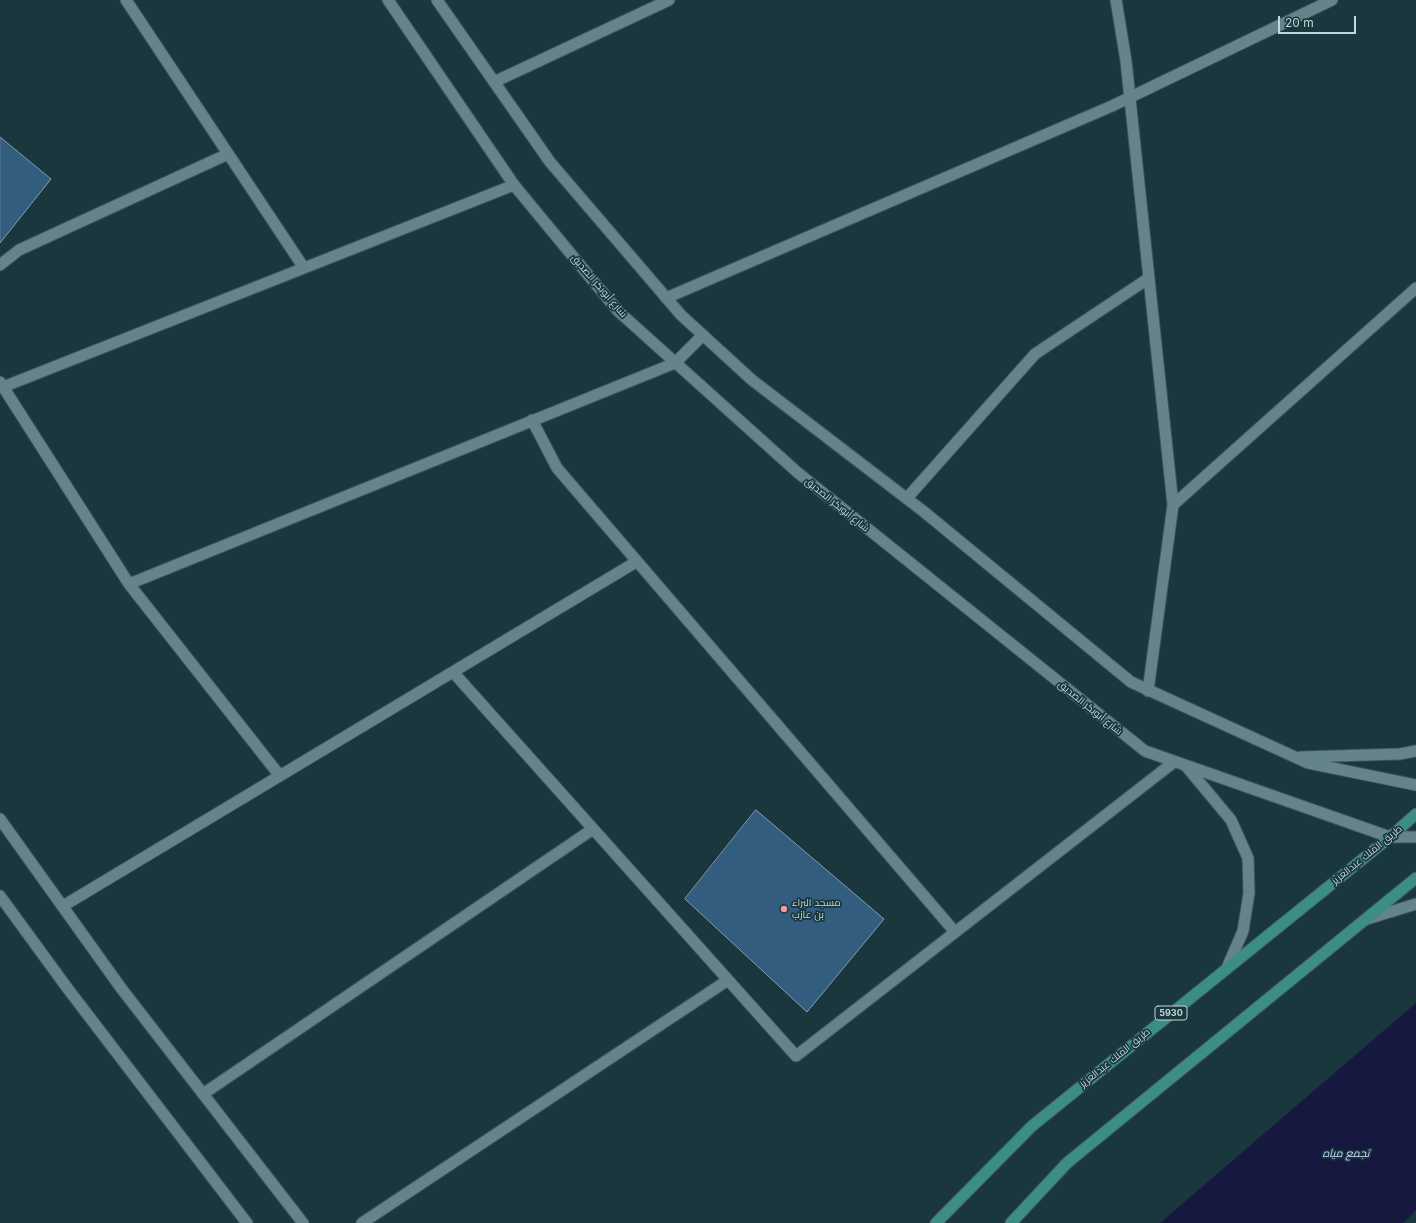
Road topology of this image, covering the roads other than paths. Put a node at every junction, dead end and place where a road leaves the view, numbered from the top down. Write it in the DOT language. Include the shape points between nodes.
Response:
graph roads {
  1 [pos="126,0"];
  2 [pos="388,0"];
  3 [pos="437,0"];
  4 [pos="669,0"];
  5 [pos="1116,0"];
  6 [pos="1332,0"];
  7 [pos="494,82"];
  8 [pos="1130,98"];
  9 [pos="228,154"];
  10 [pos="514,185"];
  11 [pos="0,264"];
  12 [pos="304,268"];
  13 [pos="1149,278"];
  14 [pos="1416,288"];
  15 [pos="666,298"];
  16 [pos="703,335"];
  17 [pos="675,362"];
  18 [pos="2,385"];
  19 [pos="532,420"];
  20 [pos="907,498"];
  21 [pos="1173,505"];
  22 [pos="636,562"];
  23 [pos="129,584"];
  24 [pos="453,672"];
  25 [pos="1148,691"];
  26 [pos="1416,751"];
  27 [pos="1295,757"];
  28 [pos="1174,762"];
  29 [pos="1185,766"];
  30 [pos="280,776"];
  31 [pos="1416,785"];
  32 [pos="1416,814"];
  33 [pos="0,819"];
  34 [pos="593,829"];
  35 [pos="1416,836"];
  36 [pos="1390,837"];
  37 [pos="1416,878"];
  38 [pos="1,901"];
  39 [pos="1416,904"];
  40 [pos="63,906"];
  41 [pos="1367,919"];
  42 [pos="954,932"];
  43 [pos="1227,968"];
  44 [pos="728,980"];
  45 [pos="203,1094"];
  46 [pos="247,1223"];
  47 [pos="303,1223"];
  48 [pos="362,1223"];
  49 [pos="936,1223"];
  50 [pos="1011,1223"];
  1 -- 9 [label="street"];
  2 -- 10 [label="street, شارع أبوبكر الصديق"];
  3 -- 7 [label="street"];
  4 -- 7 [label="street"];
  5 -- 8 [label="street"];
  6 -- 8 [label="street"];
  7 -- 15 [label="street" via="550,162"];
  8 -- 13 [label="street"];
  8 -- 15 [label="street"];
  9 -- 11 [label="street" via="19,250"];
  9 -- 12 [label="street"];
  10 -- 12 [label="street"];
  10 -- 17 [label="street, شارع أبوبكر الصديق" via="618,311"];
  12 -- 18 [label="street"];
  13 -- 20 [label="street" via="1035,354"];
  13 -- 21 [label="street"];
  14 -- 21 [label="street"];
  15 -- 16 [label="street"];
  16 -- 17 [label="street"];
  16 -- 20 [label="street" via="752,380"];
  17 -- 19 [label="street"];
  17 -- 28 [label="street, شارع أبوبكر الصديق" via="797,472 971,613 1145,751"];
  18 -- 23 [label="street"];
  19 -- 22 [label="street" via="557,468"];
  19 -- 23 [label="street"];
  20 -- 25 [label="street" via="1131,682"];
  21 -- 25 [label="street"];
  22 -- 24 [label="street"];
  22 -- 42 [label="street"];
  23 -- 30 [label="street"];
  24 -- 30 [label="street"];
  24 -- 34 [label="street"];
  25 -- 27 [label="street"];
  26 -- 27 [label="street" via="1400,754"];
  27 -- 31 [label="street" via="1308,763"];
  28 -- 29 [label="street, شارع أبوبكر الصديق"];
  28 -- 42 [label="street"];
  29 -- 36 [label="street, شارع أبوبكر الصديق"];
  29 -- 43 [label="street" via="1231,820 1248,858 1249,893 1243,931"];
  30 -- 40 [label="street"];
  32 -- 36 [label="main road, طريق الملك عبدالعزيز / 5930"];
  33 -- 40 [label="street"];
  34 -- 44 [label="street"];
  34 -- 45 [label="street"];
  35 -- 36 [label="street, شارع أبوبكر الصديق"];
  36 -- 43 [label="main road, طريق الملك عبدالعزيز / 5930"];
  37 -- 41 [label="main road"];
  38 -- 46 [label="street"];
  39 -- 41 [label="street"];
  40 -- 45 [label="street" via="121,988"];
  41 -- 50 [label="main road" via="1067,1163"];
  42 -- 44 [label="street" via="796,1056"];
  43 -- 49 [label="main road, طريق الملك عبدالعزيز / 5930" via="1032,1126"];
  44 -- 48 [label="street"];
  45 -- 47 [label="street"];
}
